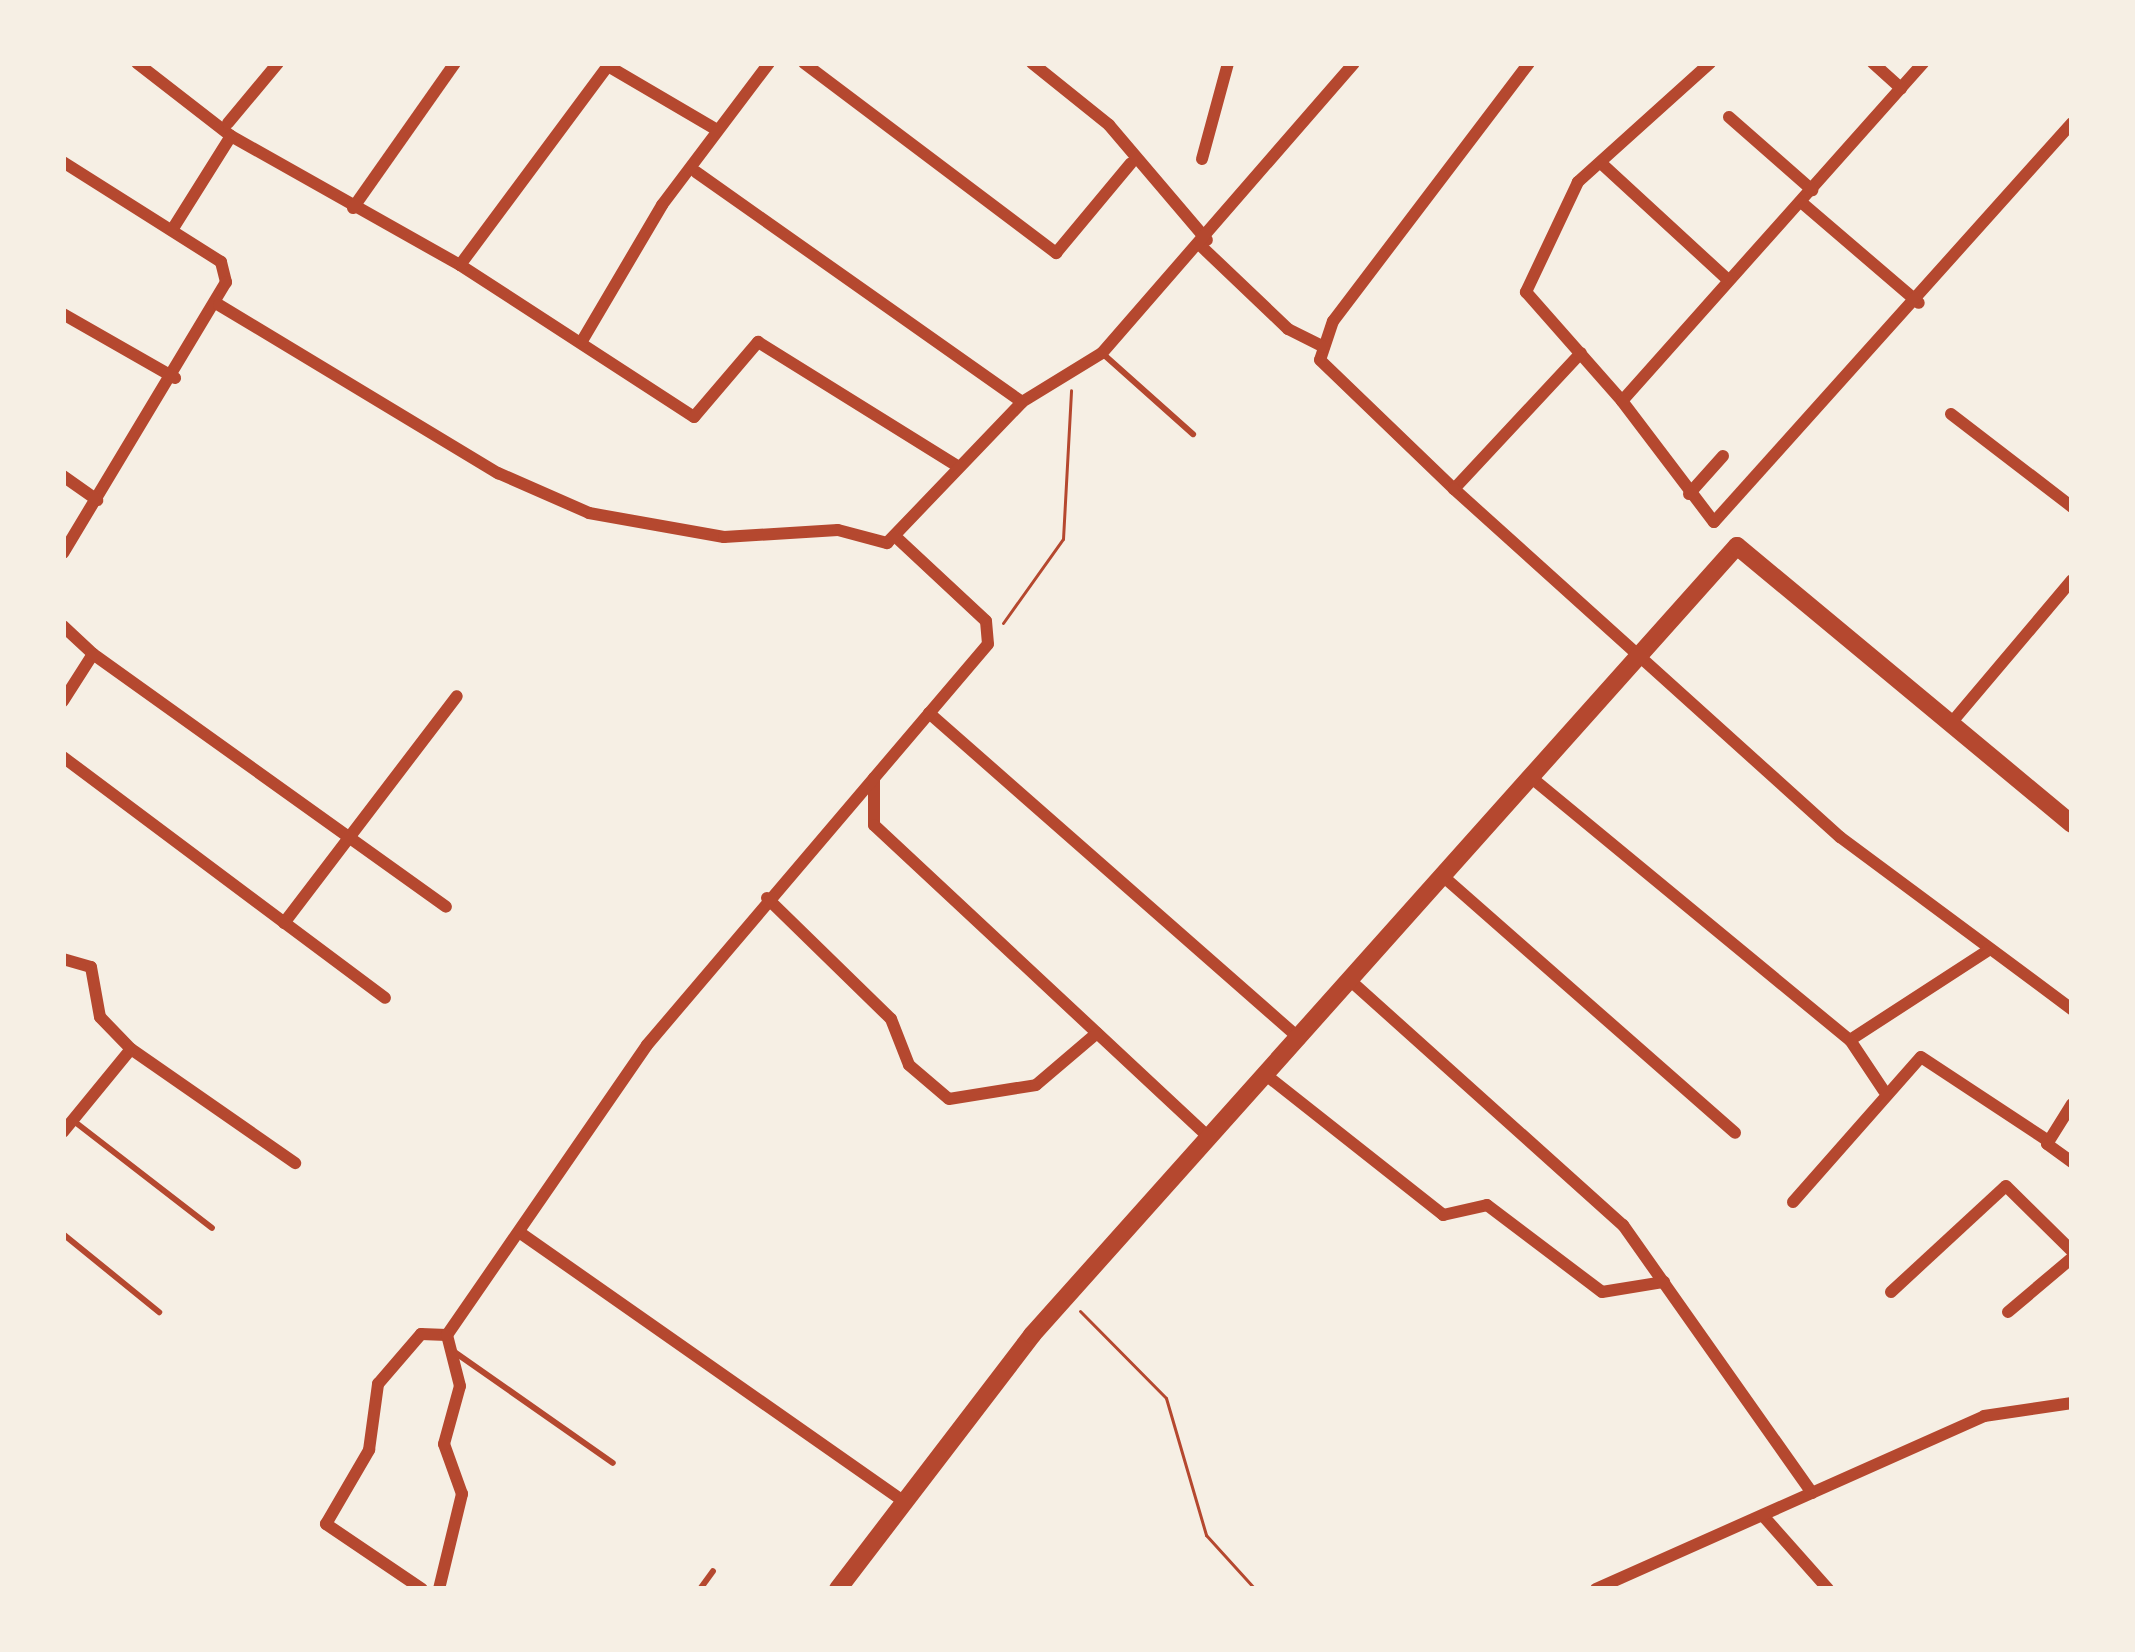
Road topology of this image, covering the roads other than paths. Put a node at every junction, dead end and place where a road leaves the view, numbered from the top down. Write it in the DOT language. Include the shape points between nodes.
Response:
graph roads {
  1 [pos="137,63"];
  2 [pos="278,63"];
  3 [pos="455,63"];
  4 [pos="769,63"];
  5 [pos="804,63"];
  6 [pos="1032,63"];
  7 [pos="1228,63"];
  8 [pos="1354,63"];
  9 [pos="1529,63"];
  10 [pos="1710,63"];
  11 [pos="1873,63"];
  12 [pos="1923,63"];
  13 [pos="609,64"];
  14 [pos="1901,88"];
  15 [pos="1729,117"];
  16 [pos="2072,124"];
  17 [pos="230,130"];
  18 [pos="717,130"];
  19 [pos="1202,159"];
  20 [pos="63,161"];
  21 [pos="1131,163"];
  22 [pos="1602,164"];
  23 [pos="696,172"];
  24 [pos="1811,190"];
  25 [pos="1802,202"];
  26 [pos="353,208"];
  27 [pos="172,230"];
  28 [pos="1204,244"];
  29 [pos="460,265"];
  30 [pos="1728,280"];
  31 [pos="1919,303"];
  32 [pos="219,305"];
  33 [pos="63,314"];
  34 [pos="582,340"];
  35 [pos="1324,347"];
  36 [pos="1102,353"];
  37 [pos="1581,353"];
  38 [pos="175,378"];
  39 [pos="1622,401"];
  40 [pos="1022,402"];
  41 [pos="1951,414"];
  42 [pos="1193,434"];
  43 [pos="1723,457"];
  44 [pos="957,466"];
  45 [pos="63,476"];
  46 [pos="1454,489"];
  47 [pos="1689,494"];
  48 [pos="97,500"];
  49 [pos="2072,507"];
  50 [pos="1714,522"];
  51 [pos="899,540"];
  52 [pos="1737,546"];
  53 [pos="63,554"];
  54 [pos="2072,580"];
  55 [pos="63,626"];
  56 [pos="93,654"];
  57 [pos="1633,654"];
  58 [pos="457,696"];
  59 [pos="63,701"];
  60 [pos="929,713"];
  61 [pos="1952,722"];
  62 [pos="63,757"];
  63 [pos="874,778"];
  64 [pos="1533,778"];
  65 [pos="2072,824"];
  66 [pos="350,838"];
  67 [pos="1445,878"];
  68 [pos="767,898"];
  69 [pos="446,907"];
  70 [pos="284,922"];
  71 [pos="1987,951"];
  72 [pos="63,959"];
  73 [pos="1353,983"];
  74 [pos="385,998"];
  75 [pos="2072,1009"];
  76 [pos="1097,1033"];
  77 [pos="1300,1040"];
  78 [pos="1850,1040"];
  79 [pos="131,1049"];
  80 [pos="1266,1075"];
  81 [pos="1884,1091"];
  82 [pos="2072,1104"];
  83 [pos="68,1126"];
  84 [pos="1735,1133"];
  85 [pos="1207,1135"];
  86 [pos="2047,1140"];
  87 [pos="2072,1162"];
  88 [pos="295,1163"];
  89 [pos="1793,1202"];
  90 [pos="212,1228"];
  91 [pos="518,1232"];
  92 [pos="63,1234"];
  93 [pos="2072,1255"];
  94 [pos="1664,1282"];
  95 [pos="1892,1292"];
  96 [pos="159,1312"];
  97 [pos="2008,1312"];
  98 [pos="449,1342"];
  99 [pos="2072,1403"];
  100 [pos="613,1463"];
  101 [pos="1812,1493"];
  102 [pos="902,1500"];
  103 [pos="1765,1518"];
  104 [pos="712,1571"];
  105 [pos="422,1589"];
  106 [pos="439,1589"];
  107 [pos="700,1589"];
  108 [pos="838,1589"];
  109 [pos="1596,1589"];
  110 [pos="1828,1589"];
  1 -- 17 [label="street"];
  2 -- 17 [label="street"];
  3 -- 26 [label="street"];
  4 -- 18 [label="street"];
  5 -- 21 [label="street" via="1055,253"];
  6 -- 21 [label="street" via="1109,125"];
  7 -- 19 [label="street"];
  8 -- 28 [label="street"];
  9 -- 35 [label="street"];
  10 -- 22 [label="street"];
  11 -- 14 [label="street"];
  12 -- 14 [label="street"];
  13 -- 18 [label="street"];
  13 -- 29 [label="street"];
  14 -- 24 [label="street"];
  15 -- 24 [label="street"];
  16 -- 31 [label="street"];
  17 -- 26 [label="street"];
  17 -- 27 [label="street"];
  18 -- 23 [label="street"];
  20 -- 27 [label="street"];
  21 -- 28 [label="street"];
  22 -- 30 [label="street"];
  22 -- 37 [label="street" via="1578,182 1526,292"];
  23 -- 34 [label="street" via="662,205"];
  23 -- 40 [label="street"];
  24 -- 25 [label="street"];
  25 -- 30 [label="street"];
  25 -- 31 [label="street"];
  26 -- 29 [label="street"];
  27 -- 32 [label="street" via="221,262"];
  28 -- 35 [label="street" via="1288,329"];
  28 -- 36 [label="street"];
  29 -- 34 [label="street"];
  30 -- 39 [label="street"];
  31 -- 50 [label="street"];
  32 -- 38 [label="street"];
  32 -- 51 [label="street" via="498,473 589,514 724,537"];
  33 -- 38 [label="street"];
  34 -- 44 [label="street" via="700,418 758,342"];
  35 -- 46 [label="street" via="1320,360"];
  36 -- 40 [label="street"];
  36 -- 42 [label="lane"];
  37 -- 39 [label="street"];
  37 -- 46 [label="street"];
  38 -- 48 [label="street"];
  39 -- 47 [label="street"];
  40 -- 44 [label="street"];
  41 -- 49 [label="street"];
  43 -- 47 [label="street"];
  44 -- 51 [label="street"];
  45 -- 48 [label="street"];
  46 -- 57 [label="street"];
  47 -- 50 [label="street"];
  48 -- 53 [label="street"];
  50 -- 52 [label="street"];
  51 -- 60 [label="street" via="989,632"];
  52 -- 57 [label="main road"];
  52 -- 61 [label="main road"];
  54 -- 61 [label="street"];
  55 -- 56 [label="street"];
  56 -- 59 [label="street"];
  56 -- 66 [label="street"];
  57 -- 64 [label="main road"];
  57 -- 71 [label="street"];
  58 -- 66 [label="street"];
  60 -- 63 [label="street"];
  60 -- 77 [label="street"];
  61 -- 65 [label="main road"];
  62 -- 70 [label="street"];
  63 -- 68 [label="street"];
  63 -- 76 [label="street" via="874,825"];
  64 -- 67 [label="main road"];
  64 -- 78 [label="street"];
  66 -- 69 [label="street"];
  66 -- 70 [label="street"];
  67 -- 73 [label="main road"];
  67 -- 84 [label="street"];
  68 -- 76 [label="street" via="891,1019 909,1065 949,1100 1036,1085"];
  68 -- 91 [label="street"];
  70 -- 74 [label="street"];
  71 -- 75 [label="street"];
  71 -- 78 [label="street"];
  72 -- 79 [label="street" via="91,967 100,1017"];
  73 -- 77 [label="main road"];
  73 -- 94 [label="street" via="1623,1225"];
  76 -- 85 [label="street"];
  77 -- 80 [label="main road"];
  78 -- 81 [label="street"];
  79 -- 83 [label="street"];
  79 -- 88 [label="street"];
  80 -- 85 [label="main road"];
  80 -- 94 [label="street" via="1443,1215 1487,1204 1602,1292"];
  81 -- 86 [label="street" via="1921,1057"];
  81 -- 89 [label="street"];
  82 -- 86 [label="street"];
  83 -- 90 [label="lane"];
  85 -- 102 [label="main road"];
  86 -- 87 [label="street"];
  91 -- 98 [label="street"];
  91 -- 102 [label="street"];
  92 -- 96 [label="lane"];
  93 -- 95 [label="street" via="2006,1186"];
  93 -- 97 [label="street"];
  94 -- 101 [label="street"];
  98 -- 100 [label="lane"];
  98 -- 105 [label="street" via="422,1334 378,1384 369,1450 326,1524"];
  98 -- 106 [label="street" via="460,1386 444,1444 462,1493"];
  99 -- 101 [label="street" via="1984,1416"];
  101 -- 103 [label="street"];
  102 -- 108 [label="main road"];
  103 -- 109 [label="street"];
  103 -- 110 [label="street"];
  104 -- 107 [label="lane"];
}
